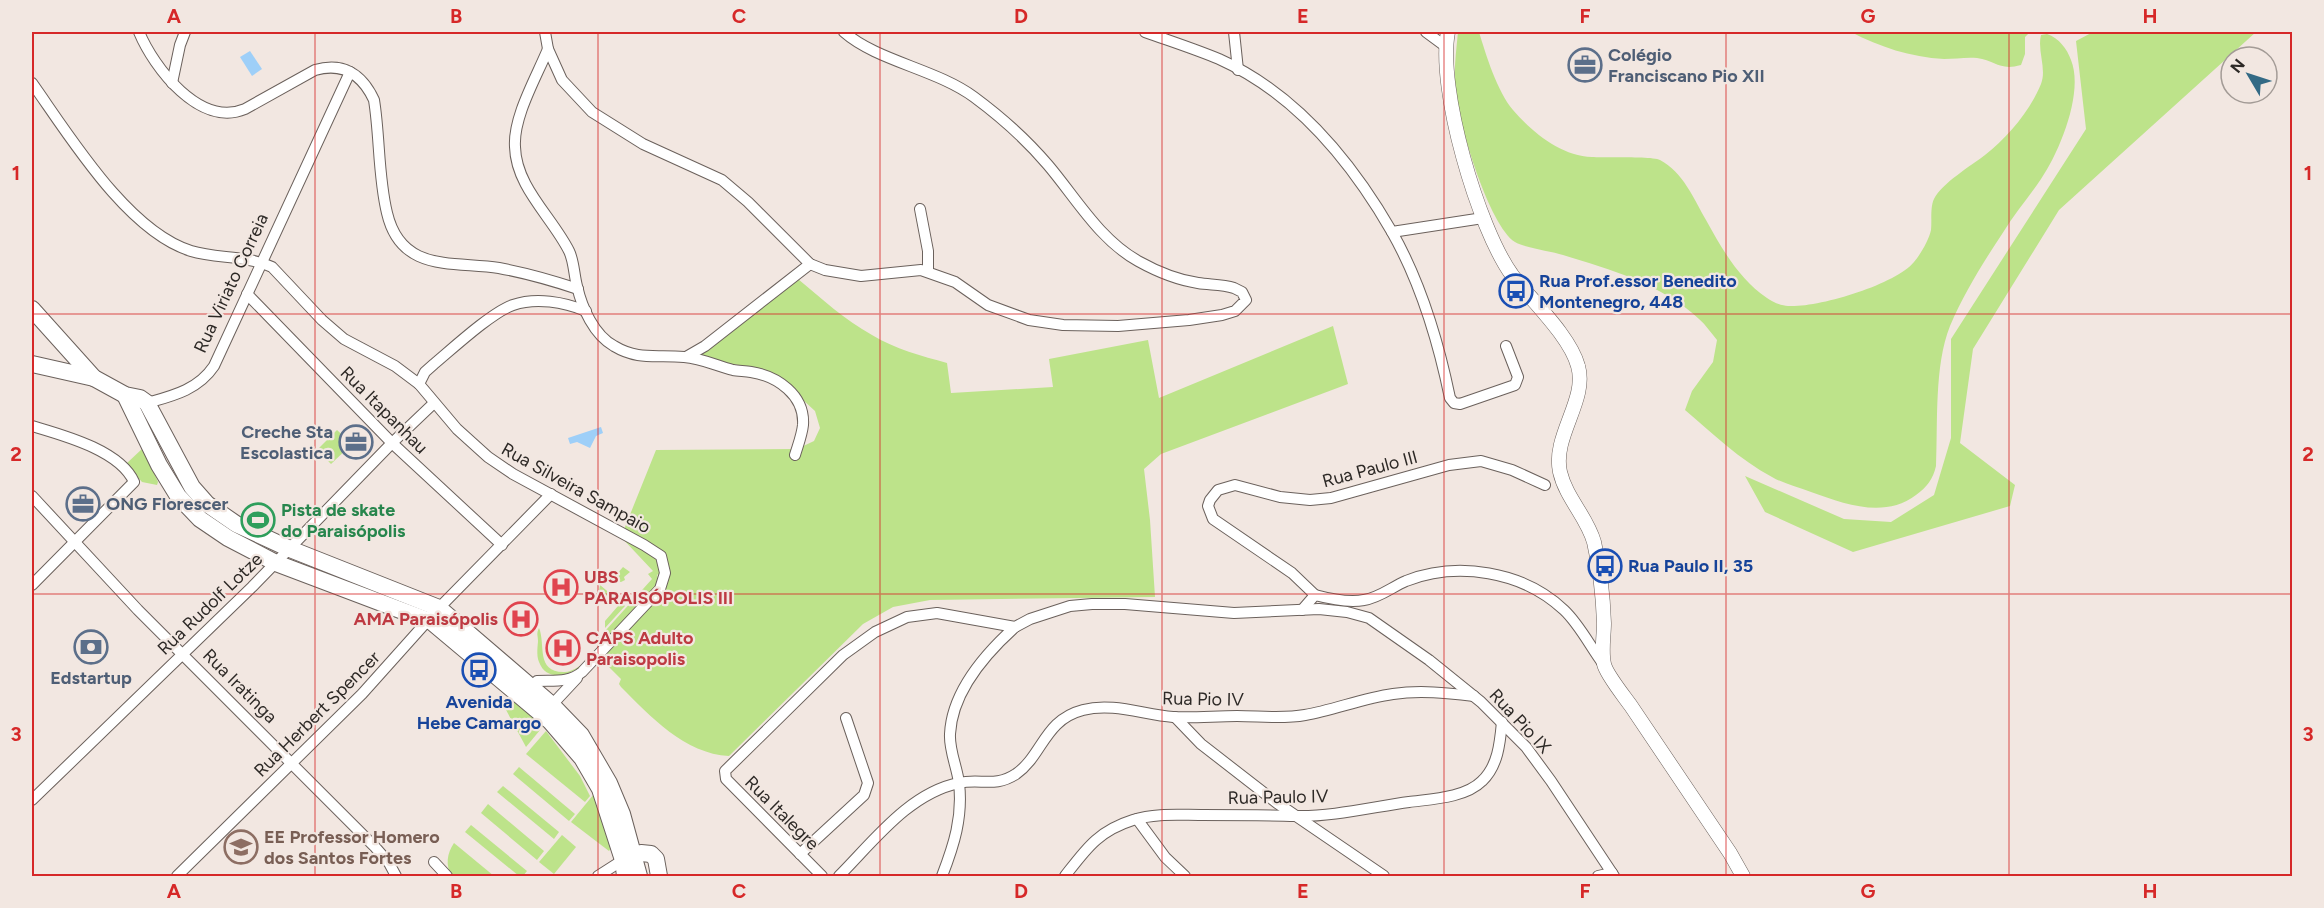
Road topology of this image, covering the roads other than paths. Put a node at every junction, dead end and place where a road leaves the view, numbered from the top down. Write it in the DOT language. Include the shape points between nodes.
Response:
graph roads {
  1 [pos="139,32"];
  2 [pos="185,32"];
  3 [pos="545,32"];
  4 [pos="844,32"];
  5 [pos="1145,32"];
  6 [pos="1234,32"];
  7 [pos="1426,32"];
  8 [pos="1448,32"];
  9 [pos="1445,46"];
  10 [pos="548,49"];
  11 [pos="1238,70"];
  12 [pos="350,72"];
  13 [pos="32,83"];
  14 [pos="172,83"];
  15 [pos="920,209"];
  16 [pos="1483,218"];
  17 [pos="1392,232"];
  18 [pos="261,262"];
  19 [pos="810,264"];
  20 [pos="928,272"];
  21 [pos="578,289"];
  22 [pos="247,294"];
  23 [pos="32,309"];
  24 [pos="586,311"];
  25 [pos="1506,346"];
  26 [pos="686,357"];
  27 [pos="32,364"];
  28 [pos="94,378"];
  29 [pos="418,384"];
  30 [pos="125,395"];
  31 [pos="147,403"];
  32 [pos="434,403"];
  33 [pos="32,426"];
  34 [pos="392,443"];
  35 [pos="795,455"];
  36 [pos="1545,485"];
  37 [pos="551,494"];
  38 [pos="32,496"];
  39 [pos="74,542"];
  40 [pos="502,545"];
  41 [pos="290,549"];
  42 [pos="276,563"];
  43 [pos="32,585"];
  44 [pos="1315,595"];
  45 [pos="1366,600"];
  46 [pos="1302,610"];
  47 [pos="434,614"];
  48 [pos="1369,618"];
  49 [pos="1015,627"];
  50 [pos="183,654"];
  51 [pos="1604,665"];
  52 [pos="579,675"];
  53 [pos="526,692"];
  54 [pos="1474,696"];
  55 [pos="547,709"];
  56 [pos="1175,717"];
  57 [pos="846,718"];
  58 [pos="1502,723"];
  59 [pos="293,762"];
  60 [pos="958,783"];
  61 [pos="32,800"];
  62 [pos="1298,816"];
  63 [pos="1137,819"];
  64 [pos="800,854"];
  65 [pos="434,861"];
  66 [pos="627,864"];
  67 [pos="1613,875"];
  68 [pos="177,876"];
  69 [pos="396,876"];
  70 [pos="447,876"];
  71 [pos="598,876"];
  72 [pos="639,876"];
  73 [pos="659,876"];
  74 [pos="822,876"];
  75 [pos="839,876"];
  76 [pos="942,876"];
  77 [pos="1065,876"];
  78 [pos="1185,876"];
  79 [pos="1384,876"];
  80 [pos="1598,876"];
  81 [pos="1743,876"];
  1 -- 14 [label="street" via="154,62"];
  2 -- 14 [label="street"];
  3 -- 10 [label="street"];
  4 -- 20 [label="street" via="973,96 1034,149 1088,217 1136,260 1182,279 1234,288 1246,300 1235,311 1190,320 1118,326 1063,325 1029,320 988,305 955,282"];
  5 -- 11 [label="street"];
  6 -- 11 [label="street"];
  7 -- 9 [label="street"];
  8 -- 9 [label="street"];
  9 -- 16 [label="street" via="1458,137"];
  10 -- 19 [label="street" via="562,80 592,112 643,144 722,180"];
  10 -- 21 [label="street" via="518,121 514,149 521,176 568,251"];
  11 -- 17 [label="street" via="1279,94 1308,118"];
  12 -- 14 [label="street" via="327,66 315,70 234,113 207,108"];
  12 -- 18 [label="street, Rua Viriato Correia"];
  12 -- 21 [label="street" via="374,100 387,213 407,248 428,261 523,272"];
  13 -- 18 [label="street, Rua Silveira Sampaio" via="117,196 158,235 190,251"];
  15 -- 20 [label="street"];
  16 -- 17 [label="street"];
  16 -- 51 [label="street" via="1511,274 1571,349 1579,367 1580,381 1559,448 1559,471 1593,539 1602,587"];
  17 -- 25 [label="street" via="1417,282 1454,403 1515,385 1518,377"];
  18 -- 22 [label="street, Rua Viriato Correia"];
  18 -- 29 [label="street, Rua Silveira Sampaio" via="282,276 344,339 395,366"];
  19 -- 20 [label="street" via="861,276"];
  19 -- 26 [label="street"];
  21 -- 24 [label="street"];
  22 -- 31 [label="street, Rua Viriato Correia" via="206,377 184,392"];
  22 -- 34 [label="street, Rua Itapanhau"];
  23 -- 28 [label="main road"];
  24 -- 26 [label="street" via="607,342 626,352 644,358"];
  24 -- 29 [label="street" via="551,302 512,305 440,359"];
  26 -- 35 [label="street" via="752,372 788,389 802,413 802,434"];
  27 -- 28 [label="main road"];
  28 -- 30 [label="main road"];
  29 -- 32 [label="street, Rua Silveira Sampaio"];
  30 -- 31 [label="main road"];
  30 -- 42 [label="main road" via="178,496 200,519"];
  31 -- 41 [label="main road" via="192,487 207,504 236,524"];
  32 -- 34 [label="street, Rua Rudolf Lotze"];
  32 -- 37 [label="street, Rua Silveira Sampaio" via="488,457"];
  33 -- 39 [label="street" via="93,447 134,479 134,484"];
  34 -- 40 [label="street, Rua Itapanhau"];
  34 -- 41 [label="street, Rua Rudolf Lotze"];
  36 -- 44 [label="street, Rua Paulo III" via="1481,461 1449,465 1331,498 1280,498 1235,485 1218,490 1209,500 1213,519 1292,573"];
  37 -- 40 [label="street, Rua Herbert Spencer"];
  37 -- 52 [label="street, Rua Silveira Sampaio" via="656,552 662,558 665,573 660,589"];
  38 -- 39 [label="street, Rua Iratinga"];
  39 -- 43 [label="street"];
  39 -- 50 [label="street, Rua Iratinga"];
  40 -- 47 [label="street, Rua Herbert Spencer"];
  41 -- 42 [label="street, Rua Rudolf Lotze"];
  41 -- 47 [label="main road"];
  42 -- 47 [label="main road"];
  42 -- 50 [label="street, Rua Rudolf Lotze"];
  44 -- 45 [label="street"];
  44 -- 46 [label="street"];
  45 -- 48 [label="street"];
  45 -- 51 [label="street" via="1407,581 1442,572 1486,573 1522,583 1565,610"];
  46 -- 48 [label="street, Rua Pio IX" via="1338,611"];
  46 -- 49 [label="street, Rua Pio IX" via="1234,614 1092,604 1070,606"];
  47 -- 53 [label="main road"];
  47 -- 59 [label="street, Rua Herbert Spencer"];
  48 -- 54 [label="street, Rua Pio IX"];
  49 -- 60 [label="street, Rua Pio IX" via="988,652 958,701 950,734"];
  49 -- 64 [label="street, Rua Italegre" via="926,613 884,627 835,662 725,771 726,779"];
  50 -- 59 [label="street, Rua Iratinga"];
  50 -- 61 [label="street, Rua Rudolf Lotze"];
  51 -- 81 [label="street"];
  52 -- 53 [label="street" via="539,681"];
  52 -- 55 [label="street"];
  53 -- 55 [label="main road"];
  54 -- 56 [label="street, Rua Pio IV" via="1424,691 1377,696 1304,715"];
  54 -- 58 [label="street, Rua Pio IX"];
  55 -- 66 [label="main road" via="600,789"];
  56 -- 60 [label="street, Rua Pio IV" via="1116,708 1083,710 1052,729 1017,773 997,782"];
  56 -- 62 [label="street" via="1201,744"];
  57 -- 64 [label="street" via="867,789"];
  58 -- 62 [label="street, Rua Paulo IV" via="1499,747 1489,774 1473,788 1419,801"];
  58 -- 67 [label="street, Rua Pio IX" via="1551,781"];
  59 -- 68 [label="street, Rua Herbert Spencer"];
  59 -- 69 [label="street, Rua Iratinga" via="383,854"];
  60 -- 75 [label="street" via="907,809"];
  60 -- 76 [label="street, Rua Pio IX" via="957,832"];
  62 -- 63 [label="street, Rua Paulo IV" via="1175,815"];
  62 -- 79 [label="street"];
  63 -- 77 [label="street, Rua Paulo IV" via="1101,834"];
  63 -- 78 [label="street" via="1165,857"];
  64 -- 74 [label="street, Rua Italegre"];
  65 -- 70 [label="street"];
  66 -- 71 [label="street"];
  66 -- 72 [label="main road"];
  66 -- 73 [label="main road" via="649,853 654,856"];
  67 -- 80 [label="street"];
}
